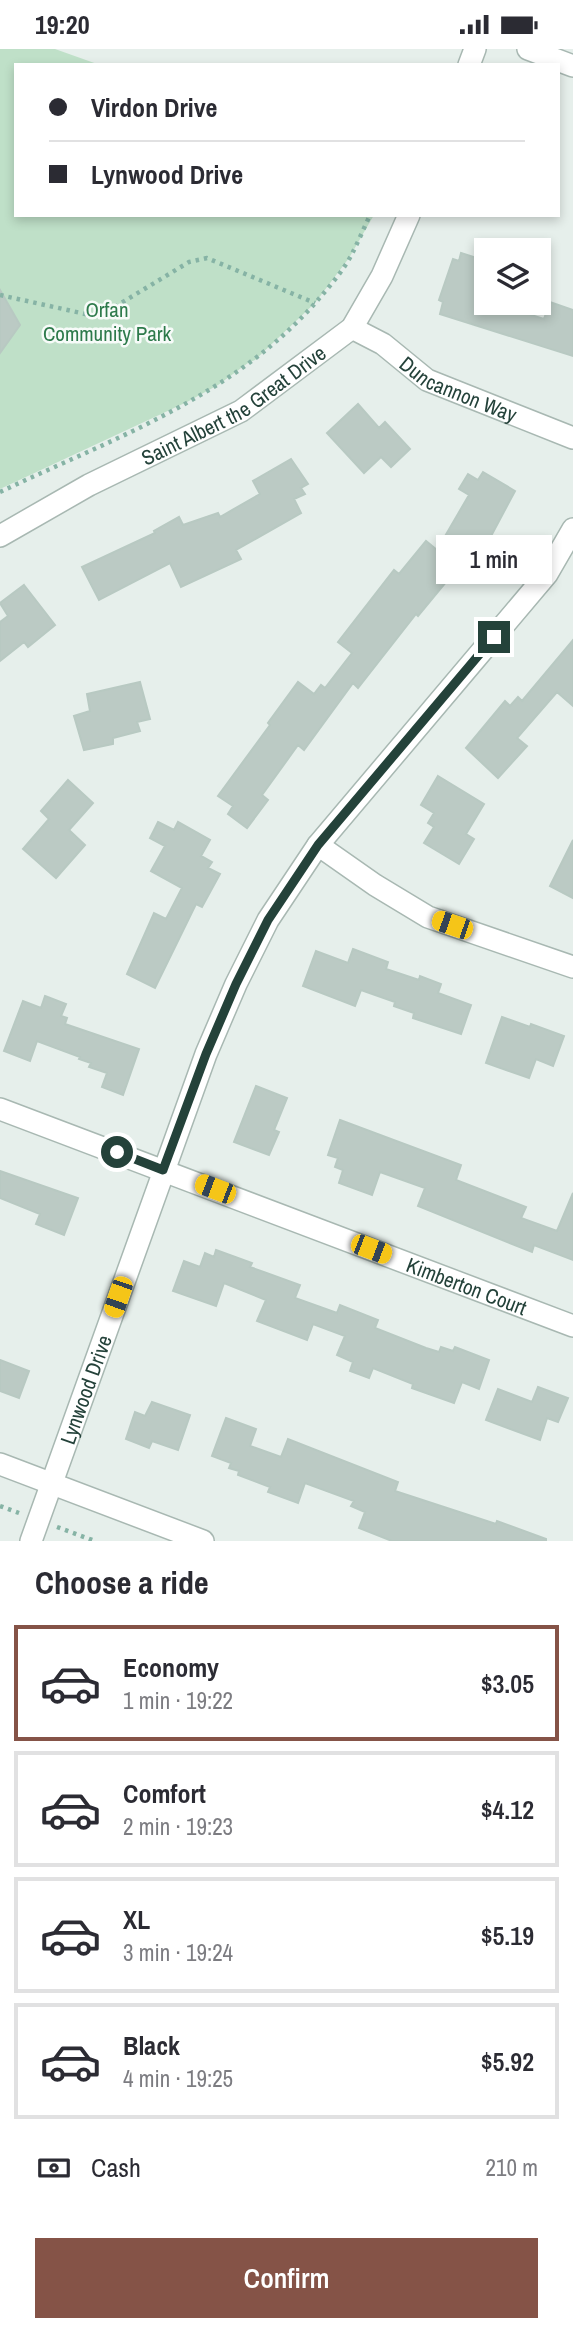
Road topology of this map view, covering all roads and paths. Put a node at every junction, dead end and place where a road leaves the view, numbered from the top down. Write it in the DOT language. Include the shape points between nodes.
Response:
graph roads {
  1 [pos="528,49"];
  2 [pos="573,67"];
  3 [pos="369,217"];
  4 [pos="408,217"];
  5 [pos="0,295"];
  6 [pos="315,303"];
  7 [pos="352,328"];
  8 [pos="573,438"];
  9 [pos="0,492"];
  10 [pos="573,529"];
  11 [pos="0,536"];
  12 [pos="318,845"];
  13 [pos="573,967"];
  14 [pos="0,1109"];
  15 [pos="163,1170"];
  16 [pos="573,1326"];
  17 [pos="0,1464"];
  18 [pos="52,1483"];
  19 [pos="32,1541"];
  20 [pos="203,1541"];
  1 -- 2 [label="street"];
  3 -- 6 [label="path" via="351,256"];
  4 -- 7 [label="street, Saint Albert the Great Drive"];
  5 -- 6 [label="path" via="103,314 189,262 207,258"];
  6 -- 9 [label="path" via="281,339 218,385"];
  7 -- 8 [label="street, Duncannon Way" via="383,344 427,380"];
  7 -- 11 [label="street, Saint Albert the Great Drive" via="241,411 89,485"];
  10 -- 12 [label="street, Lynwood Drive" via="547,574"];
  12 -- 13 [label="street" via="428,917"];
  12 -- 15 [label="street, Lynwood Drive" via="268,920 236,984"];
  14 -- 15 [label="street, Kimberton Court"];
  15 -- 16 [label="street, Kimberton Court"];
  15 -- 18 [label="street, Lynwood Drive"];
  17 -- 18 [label="street"];
  18 -- 19 [label="street, Lynwood Drive"];
  18 -- 20 [label="street"];
}
